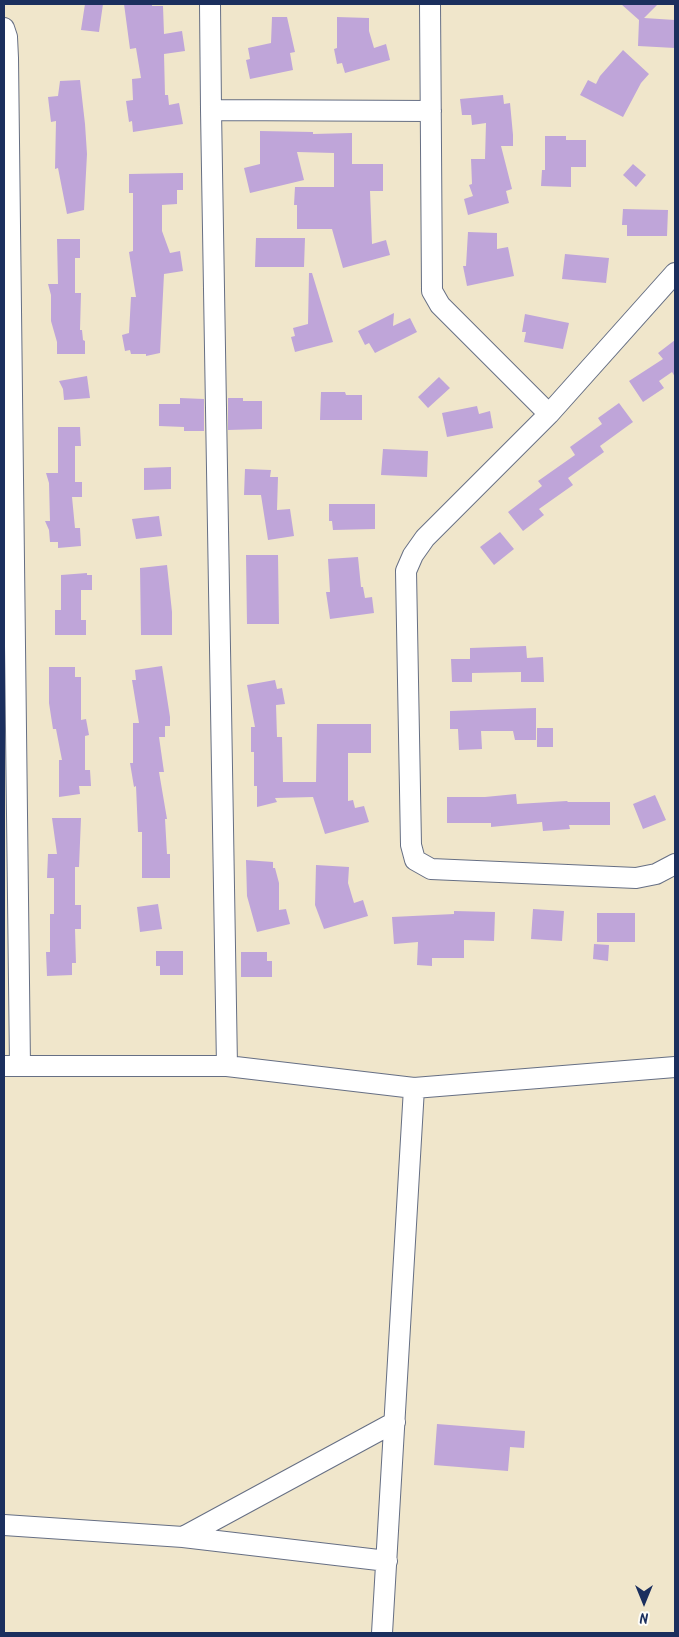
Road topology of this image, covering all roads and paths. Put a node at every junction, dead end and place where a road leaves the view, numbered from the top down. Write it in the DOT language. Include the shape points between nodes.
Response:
graph roads {
  1 [pos="210,4"];
  2 [pos="430,4"];
  3 [pos="4,28"];
  4 [pos="211,110"];
  5 [pos="431,111"];
  6 [pos="675,273"];
  7 [pos="549,414"];
  8 [pos="9,536"];
  9 [pos="675,864"];
  10 [pos="12,1066"];
  11 [pos="227,1066"];
  12 [pos="675,1066"];
  13 [pos="414,1088"];
  14 [pos="395,1422"];
  15 [pos="4,1525"];
  16 [pos="183,1537"];
  17 [pos="387,1561"];
  18 [pos="382,1633"];
  1 -- 4 [label="street"];
  2 -- 5 [label="street"];
  3 -- 8 [label="street" via="8,58"];
  4 -- 5 [label="street"];
  4 -- 11 [label="street"];
  5 -- 7 [label="street" via="432,291 440,305"];
  6 -- 7 [label="street"];
  7 -- 9 [label="street" via="425,538 406,571 411,845 416,860 431,869 636,878 656,874"];
  8 -- 10 [label="street"];
  10 -- 11 [label="street"];
  11 -- 13 [label="street"];
  12 -- 13 [label="street"];
  13 -- 14 [label="street"];
  14 -- 16 [label="street"];
  14 -- 17 [label="street"];
  15 -- 16 [label="street"];
  16 -- 17 [label="street"];
  17 -- 18 [label="street"];
}
